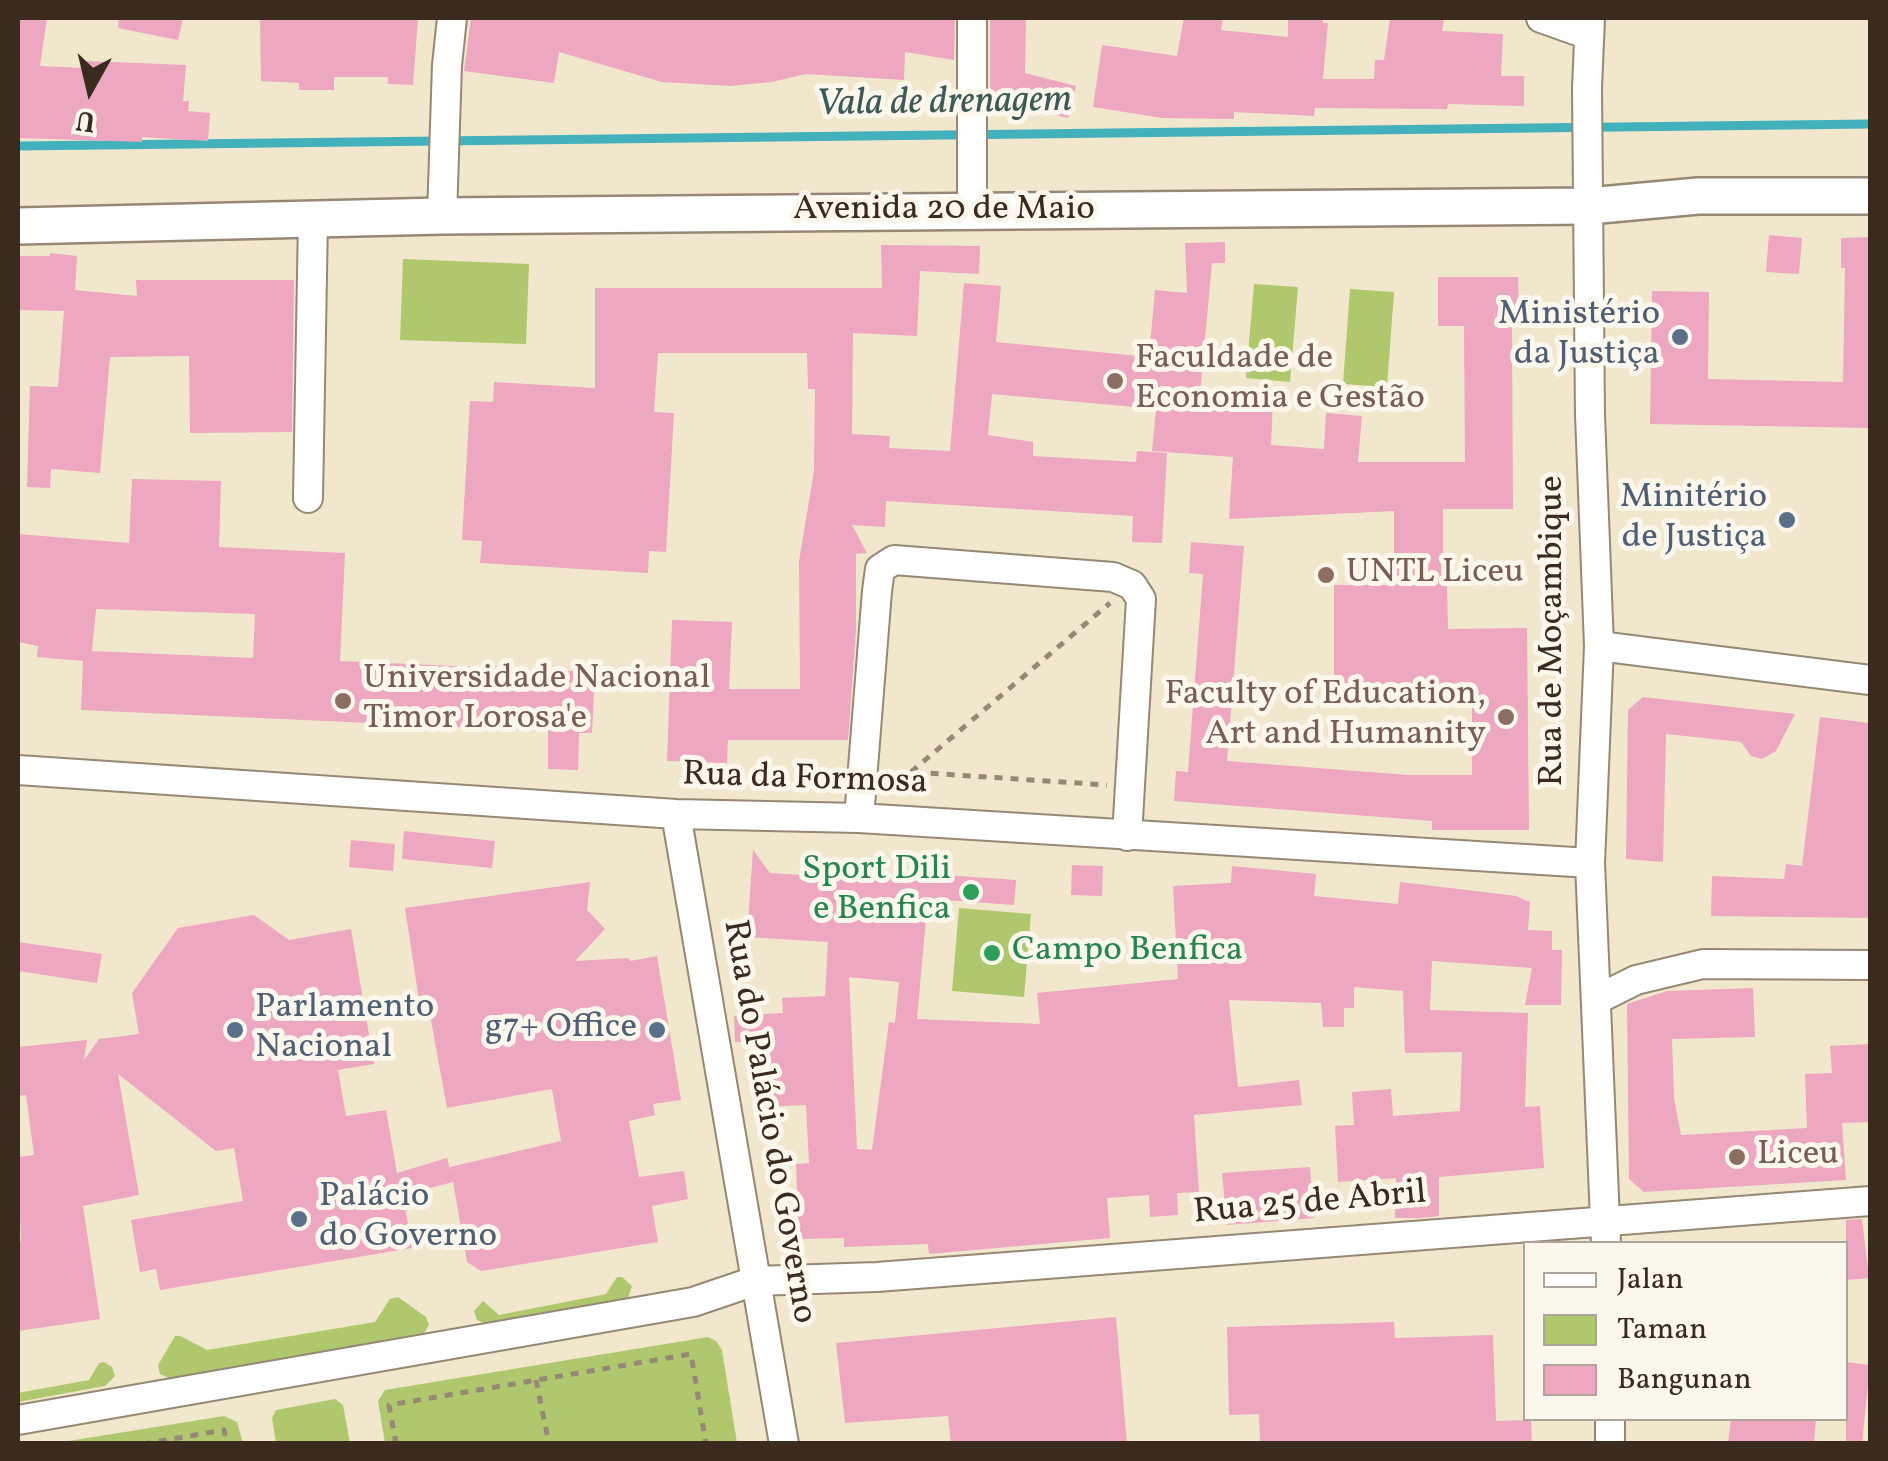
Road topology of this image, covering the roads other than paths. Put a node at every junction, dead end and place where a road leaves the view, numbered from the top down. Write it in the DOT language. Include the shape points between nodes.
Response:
graph roads {
  1 [pos="452,18"];
  2 [pos="972,18"];
  3 [pos="1541,18"];
  4 [pos="1590,26"];
  5 [pos="1870,196"];
  6 [pos="1589,206"];
  7 [pos="972,212"];
  8 [pos="442,216"];
  9 [pos="313,218"];
  10 [pos="18,226"];
  11 [pos="308,498"];
  12 [pos="1599,646"];
  13 [pos="1870,680"];
  14 [pos="18,770"];
  15 [pos="676,814"];
  16 [pos="859,818"];
  17 [pos="1127,836"];
  18 [pos="1590,863"];
  19 [pos="1870,966"];
  20 [pos="1596,1000"];
  21 [pos="1870,1201"];
  22 [pos="1606,1231"];
  23 [pos="756,1281"];
  24 [pos="18,1420"];
  25 [pos="784,1444"];
  1 -- 8 [label="street"];
  2 -- 7 [label="street"];
  3 -- 4 [label="street"];
  4 -- 6 [label="street, Rua de Moçambique"];
  5 -- 6 [label="main road, Avenida 20 de Maio" via="1698,196"];
  6 -- 7 [label="main road, Avenida 20 de Maio"];
  6 -- 12 [label="street, Rua de Moçambique"];
  7 -- 8 [label="main road, Avenida 20 de Maio"];
  8 -- 9 [label="main road, Avenida 20 de Maio"];
  9 -- 10 [label="main road, Avenida 20 de Maio"];
  9 -- 11 [label="street"];
  12 -- 13 [label="street"];
  12 -- 18 [label="street, Rua de Moçambique"];
  14 -- 15 [label="street, Rua da Formosa"];
  15 -- 16 [label="street, Rua da Formosa"];
  15 -- 23 [label="street, Rua do Palácio do Governo"];
  16 -- 17 [label="street, Rua da Formosa"];
  16 -- 17 [label="street" via="880,570 894,560 1113,577 1132,585 1141,599"];
  17 -- 18 [label="street, Rua da Formosa"];
  18 -- 20 [label="street, Rua de Moçambique"];
  19 -- 20 [label="street" via="1703,964 1636,980"];
  20 -- 22 [label="street, Rua de Moçambique"];
  21 -- 22 [label="street, Rua 25 de Abril"];
  22 -- 23 [label="street, Rua 25 de Abril"];
  23 -- 24 [label="street, Rua 25 de Abril" via="693,1302"];
  23 -- 25 [label="street, Rua do Palácio do Governo"];
}
